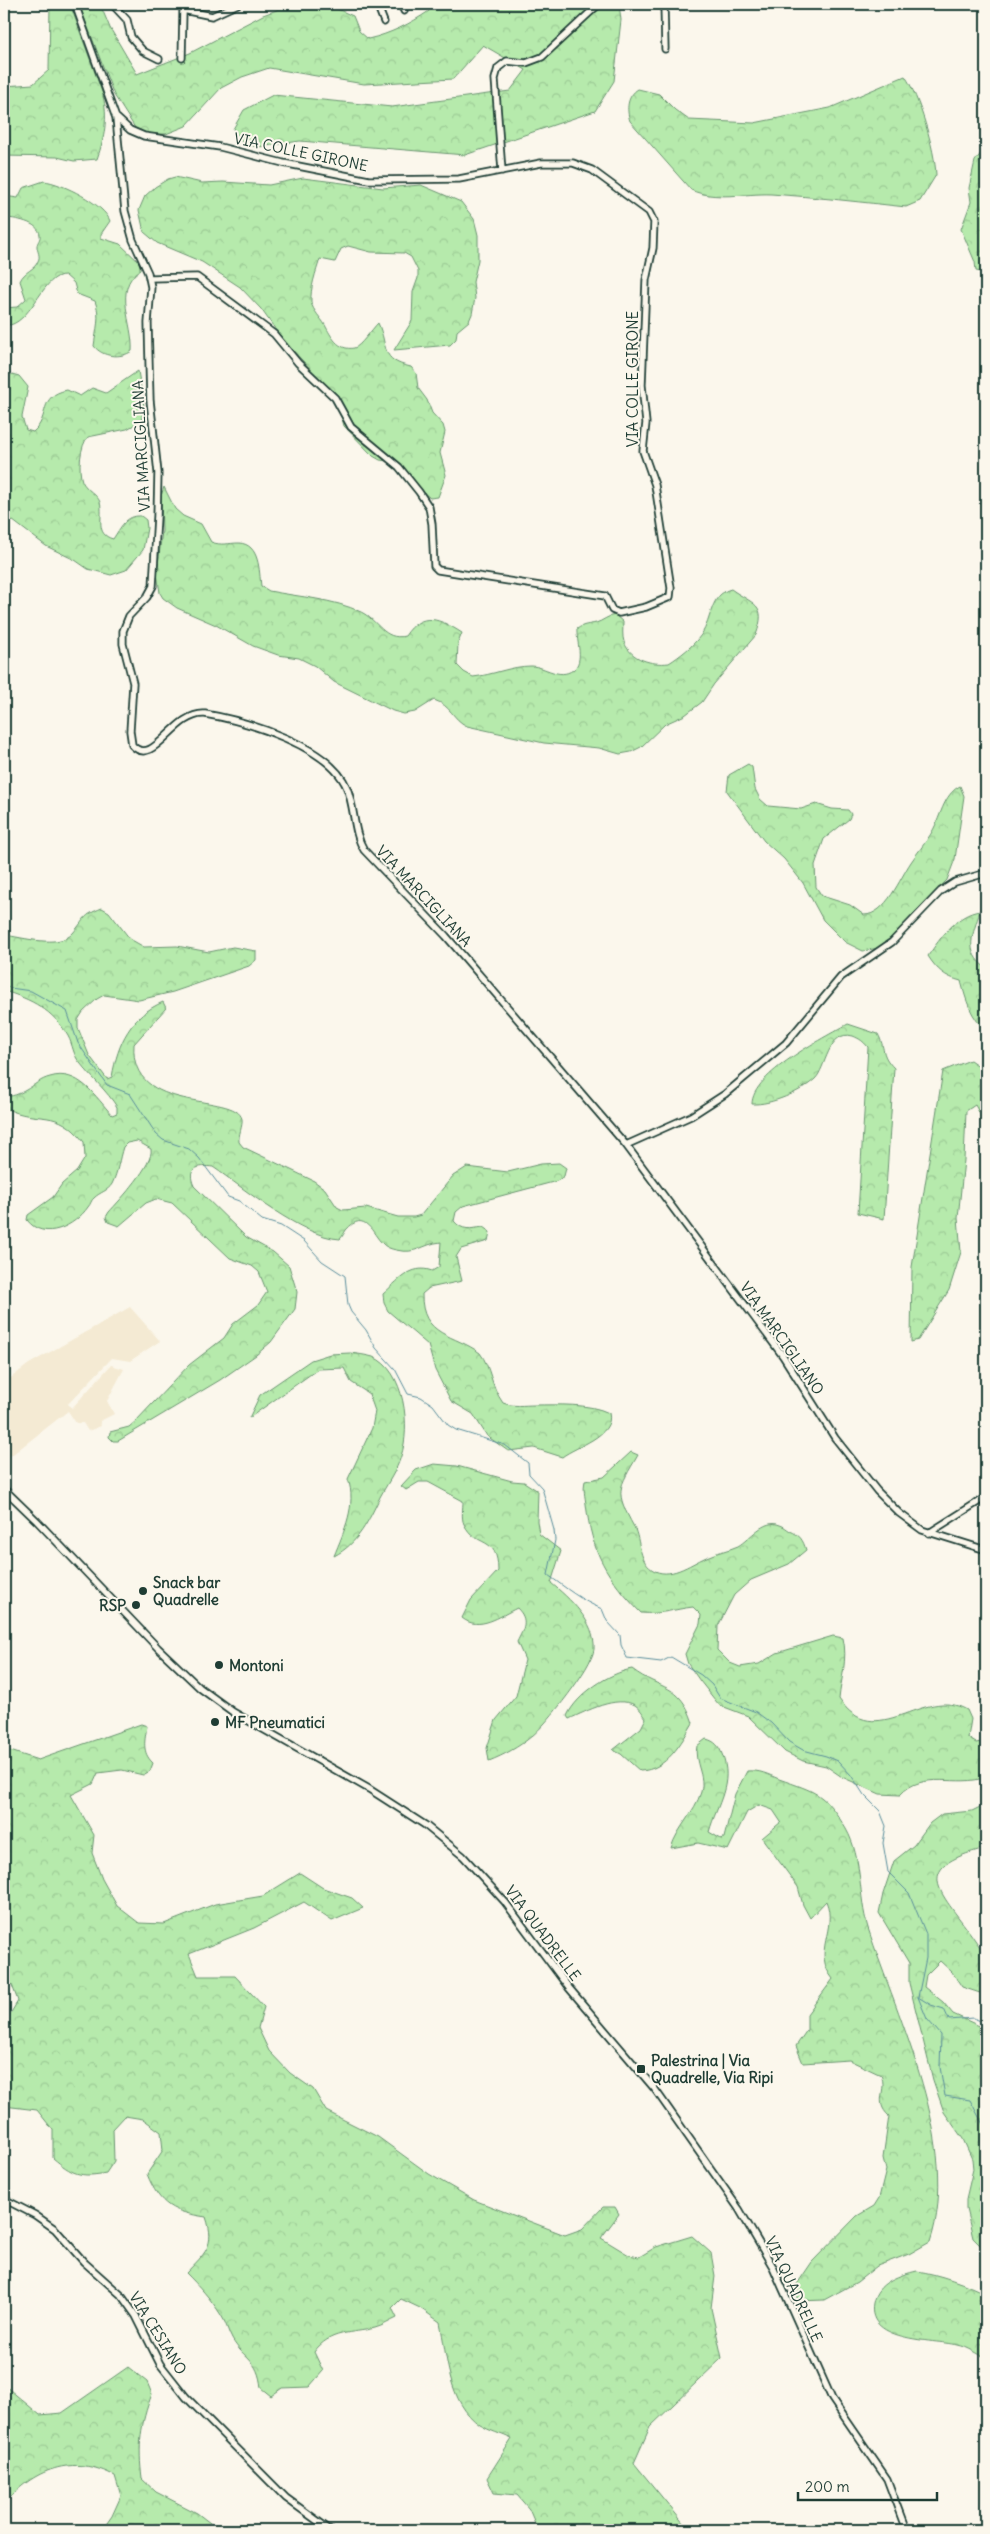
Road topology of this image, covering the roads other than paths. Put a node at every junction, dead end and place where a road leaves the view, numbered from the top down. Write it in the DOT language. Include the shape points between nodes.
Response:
graph roads {
  1 [pos="75,4"];
  2 [pos="112,4"];
  3 [pos="238,4"];
  4 [pos="377,4"];
  5 [pos="401,4"];
  6 [pos="599,4"];
  7 [pos="664,4"];
  8 [pos="183,7"];
  9 [pos="404,11"];
  10 [pos="384,22"];
  11 [pos="665,49"];
  12 [pos="182,58"];
  13 [pos="159,59"];
  14 [pos="116,118"];
  15 [pos="502,171"];
  16 [pos="150,278"];
  17 [pos="986,873"];
  18 [pos="626,1145"];
  19 [pos="4,1489"];
  20 [pos="986,1497"];
  21 [pos="929,1533"];
  22 [pos="986,1550"];
  23 [pos="4,2199"];
  24 [pos="330,2530"];
  25 [pos="906,2530"];
  1 -- 14 [label="street, VIA MARCIGLIANA"];
  2 -- 13 [label="street" via="127,20 132,38 143,51"];
  3 -- 8 [label="street" via="212,16"];
  4 -- 10 [label="street"];
  5 -- 9 [label="street"];
  6 -- 15 [label="street" via="542,57 526,63 507,61 498,68 495,79"];
  7 -- 11 [label="street"];
  8 -- 12 [label="street"];
  14 -- 15 [label="street, VIA COLLE GIRONE" via="130,130 144,136 220,147 369,180 455,179"];
  14 -- 16 [label="street, VIA MARCIGLIANA" via="125,211 133,240"];
  15 -- 16 [label="street, VIA COLLE GIRONE" via="552,162 583,165 653,218 653,248 646,280 642,385 646,423 643,451 655,485 671,588 670,596 661,602 619,613 612,610 605,596 438,570 434,566 429,507 419,492 399,468 351,427 335,398 298,363 274,334 197,277"];
  16 -- 18 [label="street, VIA MARCIGLIANA" via="150,400 158,473 157,519 153,585 129,616 123,631 123,644 134,683 132,745 143,751 152,749 182,720 203,714 278,733 320,758 346,786 358,839 370,858 446,936"];
  17 -- 18 [label="street" via="955,882 941,891 889,944 840,977 786,1043 725,1094 691,1116"];
  18 -- 21 [label="street, VIA MARCIGLIANO" via="782,1356 850,1458 899,1513"];
  19 -- 25 [label="street, VIA QUADRELLE" via="200,1688 233,1712 410,1815 451,1844 491,1885 569,1988 654,2088 731,2196 773,2267 830,2397 887,2480"];
  20 -- 21 [label="street"];
  21 -- 22 [label="street, VIA MARCIGLIANO"];
  23 -- 24 [label="street, VIA CESIANO" via="38,2216 55,2229 134,2312 160,2364 186,2397 286,2498"];
}
